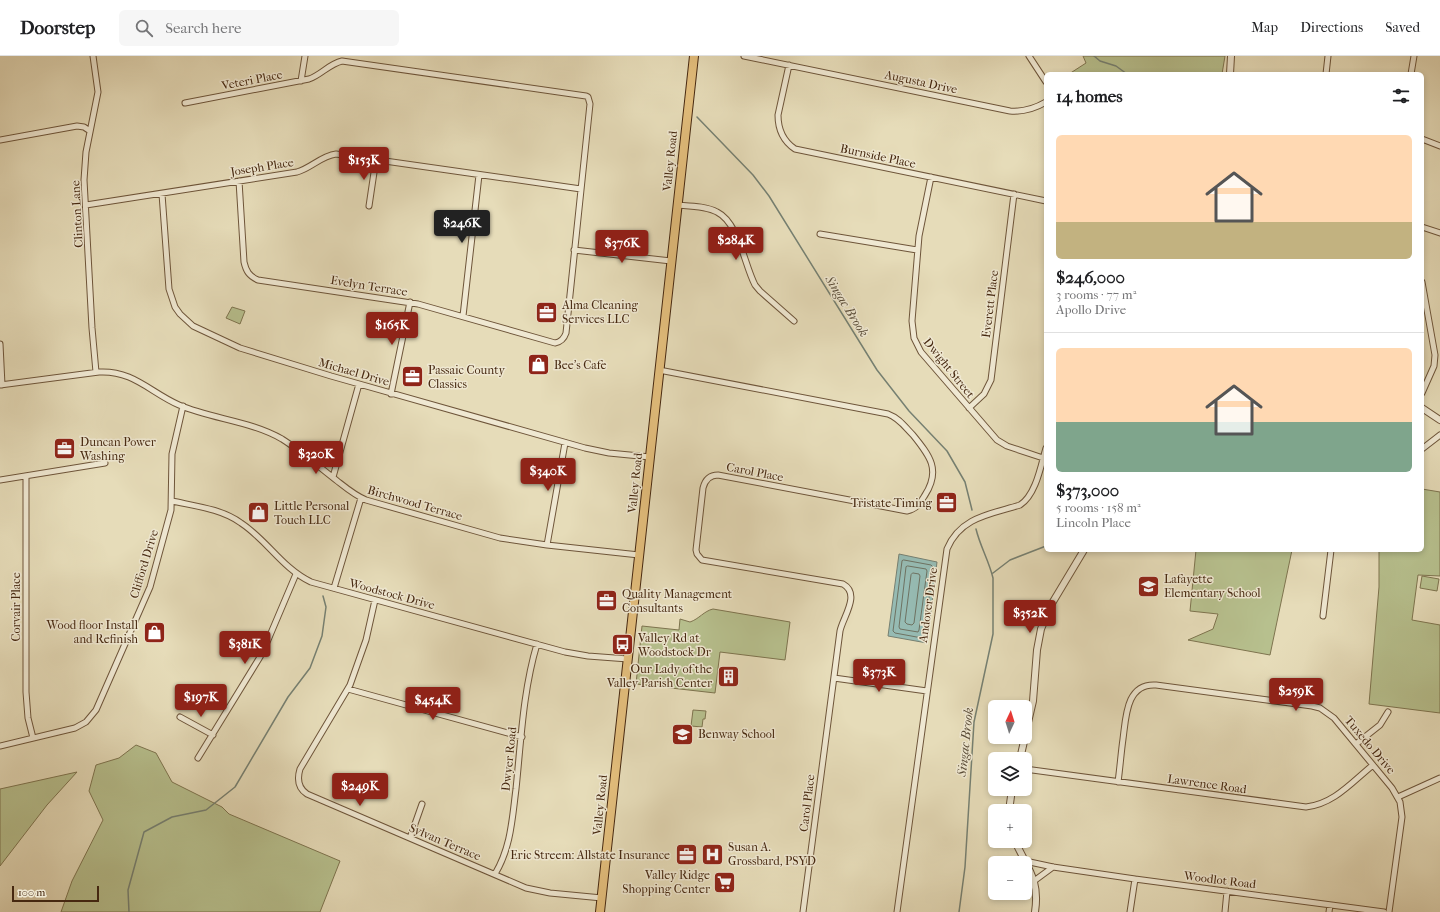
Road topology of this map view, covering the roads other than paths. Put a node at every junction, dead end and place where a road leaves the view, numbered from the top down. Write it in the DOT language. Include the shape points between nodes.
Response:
graph roads {
  1 [pos="93,56"];
  2 [pos="305,56"];
  3 [pos="694,56"];
  4 [pos="744,56"];
  5 [pos="1029,56"];
  6 [pos="1232,56"];
  7 [pos="1328,56"];
  8 [pos="1414,56"];
  9 [pos="789,65"];
  10 [pos="1230,72"];
  11 [pos="1326,72"];
  12 [pos="1411,72"];
  13 [pos="1044,79"];
  14 [pos="302,81"];
  15 [pos="185,103"];
  16 [pos="1044,103"];
  17 [pos="90,131"];
  18 [pos="0,140"];
  19 [pos="1424,140"];
  20 [pos="1440,146"];
  21 [pos="376,159"];
  22 [pos="478,175"];
  23 [pos="931,177"];
  24 [pos="239,181"];
  25 [pos="581,189"];
  26 [pos="162,194"];
  27 [pos="1014,194"];
  28 [pos="1044,201"];
  29 [pos="677,204"];
  30 [pos="86,205"];
  31 [pos="368,206"];
  32 [pos="1424,228"];
  33 [pos="1440,233"];
  34 [pos="820,234"];
  35 [pos="574,250"];
  36 [pos="917,250"];
  37 [pos="671,261"];
  38 [pos="410,302"];
  39 [pos="1424,303"];
  40 [pos="463,316"];
  41 [pos="794,321"];
  42 [pos="0,344"];
  43 [pos="659,370"];
  44 [pos="96,372"];
  45 [pos="359,384"];
  46 [pos="1,385"];
  47 [pos="1424,388"];
  48 [pos="391,394"];
  49 [pos="183,406"];
  50 [pos="970,408"];
  51 [pos="1424,409"];
  52 [pos="1440,420"];
  53 [pos="1440,435"];
  54 [pos="566,443"];
  55 [pos="1424,447"];
  56 [pos="1044,455"];
  57 [pos="650,457"];
  58 [pos="1043,458"];
  59 [pos="105,464"];
  60 [pos="26,476"];
  61 [pos="333,477"];
  62 [pos="0,480"];
  63 [pos="361,498"];
  64 [pos="172,501"];
  65 [pos="547,545"];
  66 [pos="1083,552"];
  67 [pos="1331,552"];
  68 [pos="639,555"];
  69 [pos="296,574"];
  70 [pos="334,588"];
  71 [pos="375,600"];
  72 [pos="1323,616"];
  73 [pos="537,644"];
  74 [pos="628,659"];
  75 [pos="834,678"];
  76 [pos="348,689"];
  77 [pos="927,691"];
  78 [pos="1032,705"];
  79 [pos="1388,712"];
  80 [pos="180,717"];
  81 [pos="213,735"];
  82 [pos="522,737"];
  83 [pos="33,738"];
  84 [pos="1356,744"];
  85 [pos="0,746"];
  86 [pos="198,758"];
  87 [pos="1373,765"];
  88 [pos="1032,770"];
  89 [pos="1440,778"];
  90 [pos="1118,782"];
  91 [pos="1398,797"];
  92 [pos="422,804"];
  93 [pos="410,838"];
  94 [pos="1032,862"];
  95 [pos="1054,867"];
  96 [pos="495,874"];
  97 [pos="1032,876"];
  98 [pos="1135,879"];
  99 [pos="1034,881"];
  100 [pos="1227,891"];
  101 [pos="602,898"];
  102 [pos="1330,905"];
  103 [pos="600,912"];
  104 [pos="803,912"];
  105 [pos="897,912"];
  106 [pos="1035,912"];
  107 [pos="1130,912"];
  108 [pos="1224,912"];
  109 [pos="1329,912"];
  110 [pos="1384,912"];
  111 [pos="1389,912"];
  1 -- 17 [label="street, Clinton Lane" via="98,92"];
  2 -- 14 [label="street"];
  3 -- 29 [label="main road, Valley Road"];
  4 -- 9 [label="street, Augusta Drive"];
  5 -- 13 [label="street"];
  6 -- 10 [label="street"];
  7 -- 11 [label="street"];
  8 -- 12 [label="street"];
  9 -- 16 [label="street, Augusta Drive" via="1010,110 1031,110"];
  9 -- 23 [label="street, Burnside Place" via="778,122 782,136 790,146"];
  14 -- 15 [label="street, Veteri Place"];
  14 -- 25 [label="street, Veteri Place" via="316,76 336,62 348,61 586,96 590,100 590,112"];
  17 -- 18 [label="street" via="78,126"];
  17 -- 30 [label="street, Clinton Lane" via="84,166"];
  19 -- 20 [label="street"];
  21 -- 22 [label="street, Joseph Place"];
  21 -- 24 [label="street, Joseph Place" via="336,154 323,157 301,171"];
  21 -- 31 [label="street"];
  22 -- 25 [label="street, Joseph Place"];
  22 -- 40 [label="street"];
  23 -- 27 [label="street, Burnside Place"];
  23 -- 36 [label="street, Dwight Street"];
  24 -- 26 [label="street, Joseph Place"];
  24 -- 38 [label="street, Evelyn Terrace" via="244,262 247,272 253,278"];
  25 -- 35 [label="street"];
  26 -- 30 [label="street, Joseph Place"];
  26 -- 45 [label="street, Michael Drive" via="167,279 176,307 186,321 213,337 240,348"];
  27 -- 28 [label="street, Burnside Place"];
  27 -- 50 [label="street, Everett Place" via="991,380 984,394"];
  29 -- 37 [label="main road, Valley Road"];
  29 -- 41 [label="street" via="711,209 723,216 732,228 760,291"];
  30 -- 44 [label="street, Clinton Lane"];
  32 -- 33 [label="street"];
  34 -- 36 [label="street"];
  35 -- 37 [label="street"];
  35 -- 40 [label="street, Evelyn Terrace" via="566,326 564,337 559,343"];
  36 -- 50 [label="street, Dwight Street" via="912,321 914,338 921,352"];
  37 -- 43 [label="main road, Valley Road"];
  38 -- 40 [label="street, Evelyn Terrace"];
  38 -- 48 [label="street"];
  39 -- 47 [label="street" via="1435,355 1434,366"];
  42 -- 46 [label="street"];
  43 -- 57 [label="main road, Valley Road"];
  43 -- 75 [label="street, Carol Place" via="888,414 903,423 930,456 933,469 931,483 918,506 907,511 718,475 710,477 704,484 696,550 702,560 843,584 849,589 852,598 842,624"];
  44 -- 46 [label="street, Birchwood Terrace"];
  44 -- 49 [label="street, Birchwood Terrace" via="112,372 131,377"];
  45 -- 48 [label="street, Michael Drive"];
  45 -- 61 [label="street"];
  48 -- 54 [label="street, Michael Drive"];
  49 -- 61 [label="street, Birchwood Terrace" via="273,434"];
  49 -- 64 [label="street, Clifford Drive" via="172,454"];
  50 -- 58 [label="street, Dwight Street" via="997,440"];
  51 -- 52 [label="street"];
  53 -- 55 [label="street"];
  54 -- 57 [label="street, Michael Drive" via="599,452"];
  54 -- 65 [label="street"];
  56 -- 58 [label="street, Andover Drive"];
  57 -- 68 [label="main road, Valley Road"];
  58 -- 77 [label="street, Andover Drive" via="1032,493 1025,502 970,522 950,541 945,557"];
  59 -- 60 [label="street"];
  60 -- 62 [label="street"];
  60 -- 83 [label="street, Corvair Place" via="26,692"];
  61 -- 63 [label="street, Birchwood Terrace"];
  63 -- 65 [label="street, Birchwood Terrace" via="500,538"];
  63 -- 70 [label="street"];
  64 -- 69 [label="street, Woodstock Drive" via="225,514 241,523"];
  64 -- 83 [label="street, Clifford Drive" via="150,587 96,710 80,726"];
  65 -- 68 [label="street, Birchwood Terrace"];
  66 -- 78 [label="street" via="1054,598 1041,629"];
  67 -- 72 [label="street"];
  68 -- 74 [label="main road, Valley Road"];
  69 -- 70 [label="street, Woodstock Drive" via="311,582"];
  69 -- 81 [label="street" via="260,657"];
  70 -- 71 [label="street, Woodstock Drive"];
  71 -- 73 [label="street, Woodstock Drive"];
  71 -- 76 [label="street, Sylvan Terrace" via="366,640"];
  73 -- 74 [label="street, Woodstock Drive" via="576,654"];
  73 -- 82 [label="street, Dwyer Road" via="529,674"];
  74 -- 101 [label="main road, Valley Road"];
  75 -- 77 [label="street"];
  75 -- 104 [label="street, Carol Place"];
  76 -- 82 [label="street"];
  76 -- 93 [label="street, Sylvan Terrace" via="300,769 299,785 307,794"];
  77 -- 105 [label="street, Andover Drive"];
  79 -- 84 [label="street" via="1380,725"];
  80 -- 81 [label="street"];
  81 -- 86 [label="street"];
  82 -- 96 [label="street, Dwyer Road" via="511,831 506,854"];
  83 -- 85 [label="street, Clifford Drive"];
  84 -- 87 [label="street, Tuxedo Drive"];
  84 -- 90 [label="street, Tuxedo Drive" via="1334,718 1320,708 1150,684 1136,691 1129,703"];
  87 -- 90 [label="street, Lawrence Road" via="1331,800 1306,807"];
  87 -- 91 [label="street, Tuxedo Drive"];
  88 -- 90 [label="street, Lawrence Road"];
  89 -- 91 [label="street"];
  91 -- 111 [label="street, Tuxedo Drive" via="1402,817"];
  92 -- 93 [label="street"];
  93 -- 96 [label="street, Sylvan Terrace"];
  94 -- 95 [label="street, Woodlot Road"];
  95 -- 98 [label="street, Woodlot Road"];
  95 -- 99 [label="street"];
  96 -- 101 [label="street, Sylvan Terrace" via="538,891"];
  97 -- 99 [label="street"];
  98 -- 100 [label="street, Woodlot Road"];
  98 -- 107 [label="street"];
  99 -- 106 [label="street"];
  100 -- 102 [label="street, Woodlot Road"];
  100 -- 108 [label="street"];
  101 -- 103 [label="main road, Valley Road"];
  102 -- 109 [label="street"];
  102 -- 110 [label="street, Woodlot Road"];
}
